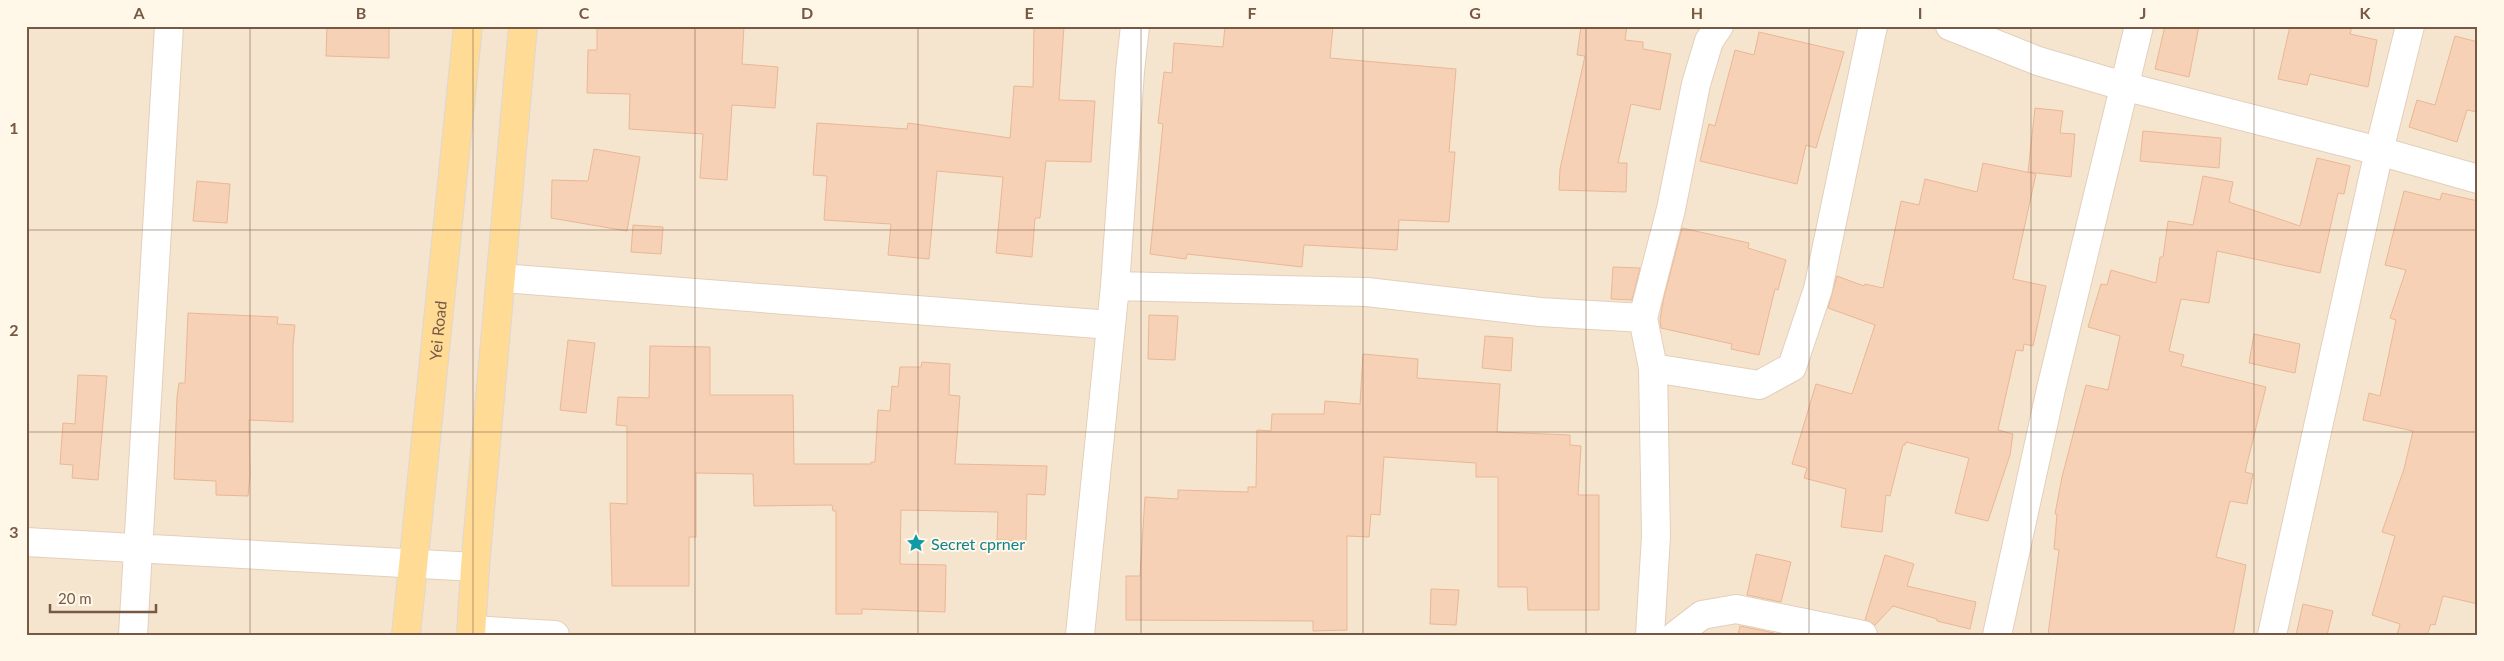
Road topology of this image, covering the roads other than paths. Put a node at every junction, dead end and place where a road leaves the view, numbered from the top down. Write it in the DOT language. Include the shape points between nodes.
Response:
graph roads {
  1 [pos="169,26"];
  2 [pos="468,26"];
  3 [pos="523,26"];
  4 [pos="1136,26"];
  5 [pos="1719,26"];
  6 [pos="1874,26"];
  7 [pos="1950,26"];
  8 [pos="2139,26"];
  9 [pos="2410,26"];
  10 [pos="2123,86"];
  11 [pos="2379,151"];
  12 [pos="2478,179"];
  13 [pos="501,278"];
  14 [pos="1115,286"];
  15 [pos="1643,318"];
  16 [pos="1111,325"];
  17 [pos="1653,368"];
  18 [pos="26,542"];
  19 [pos="139,549"];
  20 [pos="412,564"];
  21 [pos="475,567"];
  22 [pos="471,633"];
  23 [pos="133,635"];
  24 [pos="406,635"];
  25 [pos="555,635"];
  26 [pos="1080,635"];
  27 [pos="1650,635"];
  28 [pos="1676,635"];
  29 [pos="1863,635"];
  30 [pos="1997,635"];
  31 [pos="2272,635"];
  1 -- 19 [label="street"];
  2 -- 20 [label="main road, Yei Road"];
  3 -- 13 [label="main road"];
  4 -- 14 [label="street"];
  5 -- 15 [label="street" via="1709,41 1696,84 1671,209"];
  6 -- 17 [label="street" via="1818,289 1792,367 1759,384"];
  7 -- 10 [label="street" via="2038,61"];
  8 -- 10 [label="street"];
  9 -- 11 [label="street"];
  10 -- 11 [label="street"];
  10 -- 30 [label="street"];
  11 -- 12 [label="street"];
  11 -- 31 [label="street"];
  13 -- 16 [label="street"];
  13 -- 21 [label="main road"];
  14 -- 15 [label="street" via="1367,292 1540,312"];
  14 -- 16 [label="street"];
  15 -- 17 [label="street"];
  16 -- 26 [label="street"];
  17 -- 27 [label="street" via="1656,536"];
  18 -- 19 [label="street"];
  19 -- 20 [label="street"];
  19 -- 23 [label="street"];
  20 -- 21 [label="street"];
  20 -- 24 [label="main road, Yei Road"];
  21 -- 22 [label="main road"];
  22 -- 25 [label="street"];
  28 -- 29 [label="street" via="1702,615 1736,610"];
}
